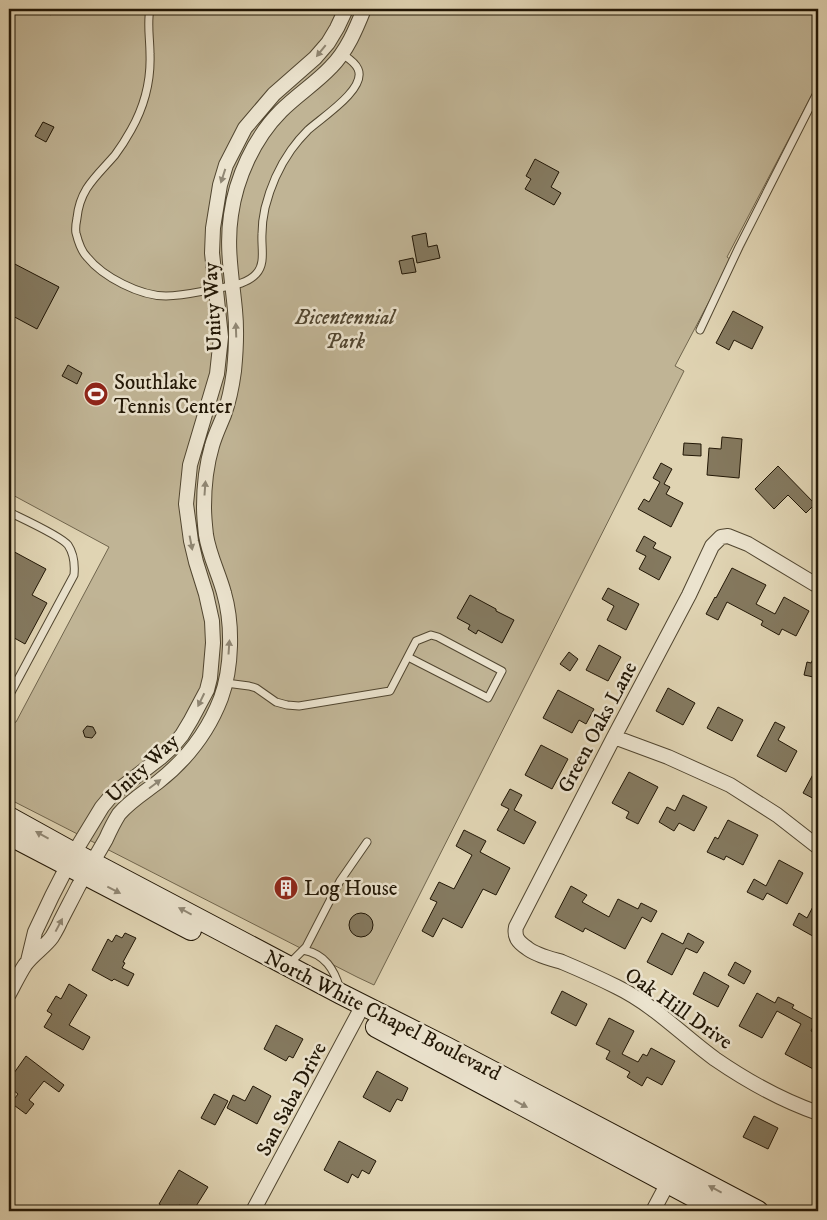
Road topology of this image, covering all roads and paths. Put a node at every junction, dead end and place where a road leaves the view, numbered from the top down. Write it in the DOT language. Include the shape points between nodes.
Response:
graph roads {
  1 [pos="150,9"];
  2 [pos="346,9"];
  3 [pos="364,9"];
  4 [pos="342,54"];
  5 [pos="818,91"];
  6 [pos="232,286"];
  7 [pos="216,288"];
  8 [pos="700,330"];
  9 [pos="9,512"];
  10 [pos="818,586"];
  11 [pos="408,657"];
  12 [pos="210,678"];
  13 [pos="225,683"];
  14 [pos="9,696"];
  15 [pos="614,736"];
  16 [pos="9,817"];
  17 [pos="9,835"];
  18 [pos="368,842"];
  19 [pos="818,847"];
  20 [pos="80,864"];
  21 [pos="516,939"];
  22 [pos="303,950"];
  23 [pos="28,962"];
  24 [pos="287,966"];
  25 [pos="9,994"];
  26 [pos="341,994"];
  27 [pos="360,1011"];
  28 [pos="818,1113"];
  29 [pos="671,1175"];
  30 [pos="253,1211"];
  31 [pos="653,1211"];
  32 [pos="720,1211"];
  33 [pos="758,1211"];
  1 -- 7 [label="lane" via="146,91 124,142 84,191 76,231 86,256 96,266 136,290 164,296"];
  2 -- 7 [label="street, Unity Way, one-way" via="328,43 263,106 245,128 232,152 220,185 212,228"];
  3 -- 4 [label="street, Unity Way"];
  4 -- 6 [label="street, Unity Way" via="280,112 252,150 230,215 228,248"];
  4 -- 6 [label="lane" via="358,69 358,82 345,99 309,129 291,150 265,208 262,264 251,280"];
  5 -- 8 [label="lane"];
  6 -- 7 [label="lane"];
  13 -- 6 [label="street, Unity Way, one-way" via="230,626 224,592 206,535 204,489 211,450 232,386 236,338"];
  7 -- 12 [label="street, Unity Way, one-way" via="221,337 217,374 190,464 186,504 191,541 212,622"];
  9 -- 14 [label="lane" via="66,542 74,564 74,575"];
  10 -- 15 [label="street, Green Oaks Lane" via="748,544 728,536 721,537 712,546"];
  11 -- 11 [label="lane" via="416,641 431,635 502,670 488,698"];
  11 -- 13 [label="lane" via="390,691 315,704 287,705 276,702 256,688"];
  12 -- 13 [label="street"];
  12 -- 20 [label="street, Unity Way, one-way" via="199,706 172,747 112,795 98,813"];
  20 -- 13 [label="street, Unity Way, one-way" via="120,814 170,772 197,743 216,711"];
  15 -- 19 [label="street" via="730,785 777,815"];
  15 -- 21 [label="street, Green Oaks Lane" via="516,927"];
  20 -- 16 [label="main road, North White Chapel Boulevard, one-way"];
  17 -- 20 [label="main road, North White Chapel Boulevard"];
  18 -- 22 [label="lane" via="340,881"];
  20 -- 23 [label="street" via="34,932"];
  23 -- 20 [label="street, one-way" via="52,938"];
  24 -- 20 [label="main road, North White Chapel Boulevard, one-way"];
  20 -- 27 [label="main road, North White Chapel Boulevard, one-way"];
  21 -- 28 [label="street, Oak Hill Drive" via="528,950 589,973 634,995 744,1078 792,1104"];
  22 -- 24 [label="lane"];
  22 -- 26 [label="lane" via="312,952 329,965"];
  23 -- 25 [label="street"];
  24 -- 26 [label="main road, North White Chapel Boulevard"];
  26 -- 27 [label="main road, North White Chapel Boulevard"];
  27 -- 29 [label="main road, North White Chapel Boulevard"];
  27 -- 30 [label="street, San Saba Drive"];
  29 -- 31 [label="street"];
  29 -- 32 [label="main road, North White Chapel Boulevard"];
  33 -- 29 [label="main road, North White Chapel Boulevard, one-way"];
}
